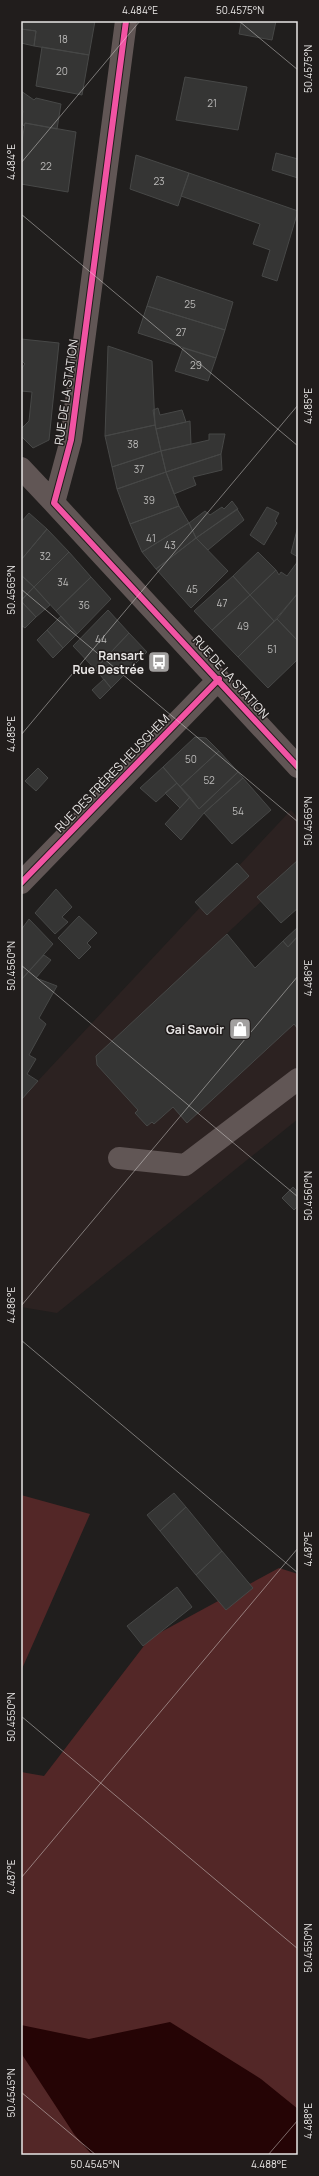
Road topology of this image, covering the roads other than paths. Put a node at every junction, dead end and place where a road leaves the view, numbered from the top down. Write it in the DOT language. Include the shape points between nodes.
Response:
graph roads {
  1 [pos="126,21"];
  2 [pos="21,468"];
  3 [pos="54,503"];
  4 [pos="219,679"];
  5 [pos="298,767"];
  6 [pos="21,883"];
  7 [pos="298,1079"];
  8 [pos="119,1158"];
  1 -- 3 [label="street, RUE DE LA STATION" via="71,440"];
  2 -- 3 [label="street"];
  3 -- 4 [label="street, RUE DE LA STATION"];
  4 -- 5 [label="street, RUE DE LA STATION"];
  4 -- 6 [label="street, RUE DES FRÈRES HEUSGHEM"];
  7 -- 8 [label="street" via="185,1165"];
}
